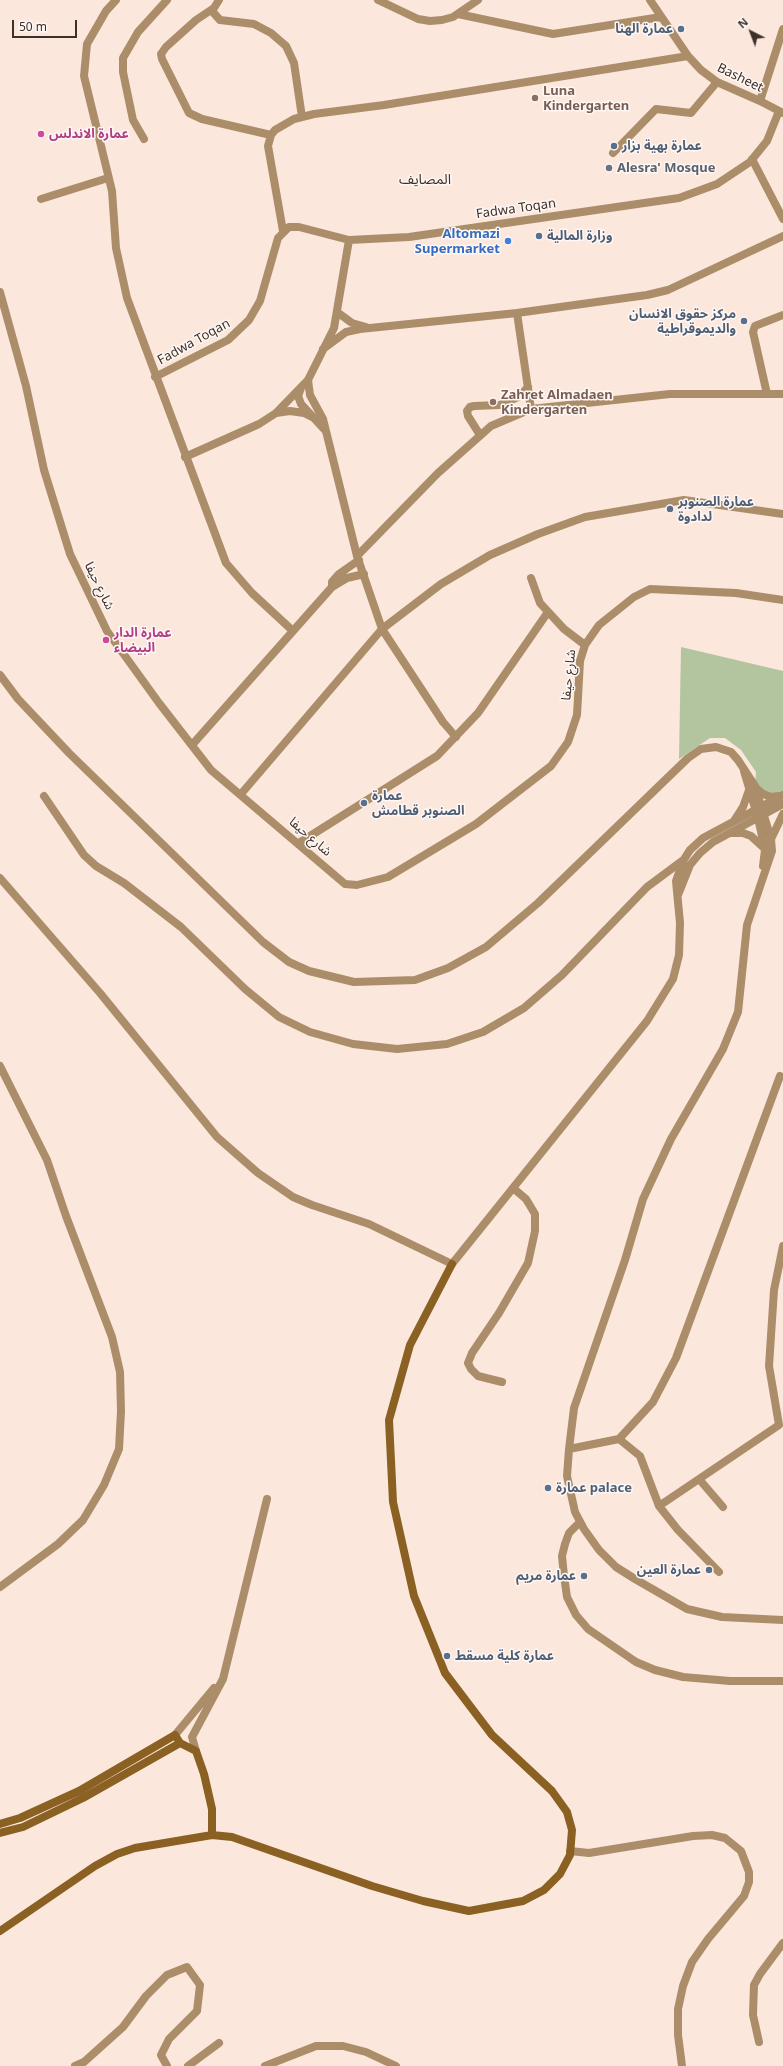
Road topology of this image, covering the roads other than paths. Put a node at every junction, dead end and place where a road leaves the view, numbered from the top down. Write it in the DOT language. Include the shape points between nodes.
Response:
graph roads {
  1 [pos="116,0"];
  2 [pos="167,0"];
  3 [pos="219,0"];
  4 [pos="378,0"];
  5 [pos="478,0"];
  6 [pos="650,0"];
  7 [pos="211,10"];
  8 [pos="458,14"];
  9 [pos="661,17"];
  10 [pos="783,29"];
  11 [pos="688,56"];
  12 [pos="717,82"];
  13 [pos="760,100"];
  14 [pos="781,112"];
  15 [pos="302,117"];
  16 [pos="271,135"];
  17 [pos="144,139"];
  18 [pos="613,153"];
  19 [pos="752,159"];
  20 [pos="108,178"];
  21 [pos="42,199"];
  22 [pos="783,219"];
  23 [pos="282,231"];
  24 [pos="783,236"];
  25 [pos="349,240"];
  26 [pos="0,292"];
  27 [pos="337,312"];
  28 [pos="517,313"];
  29 [pos="783,315"];
  30 [pos="370,328"];
  31 [pos="323,349"];
  32 [pos="155,377"];
  33 [pos="308,380"];
  34 [pos="301,387"];
  35 [pos="528,387"];
  36 [pos="767,394"];
  37 [pos="783,394"];
  38 [pos="531,409"];
  39 [pos="276,414"];
  40 [pos="313,417"];
  41 [pos="324,429"];
  42 [pos="480,435"];
  43 [pos="185,457"];
  44 [pos="783,514"];
  45 [pos="358,558"];
  46 [pos="364,574"];
  47 [pos="531,578"];
  48 [pos="332,587"];
  49 [pos="783,600"];
  50 [pos="548,612"];
  51 [pos="382,629"];
  52 [pos="293,632"];
  53 [pos="585,645"];
  54 [pos="0,675"];
  55 [pos="456,737"];
  56 [pos="192,745"];
  57 [pos="752,788"];
  58 [pos="241,794"];
  59 [pos="783,795"];
  60 [pos="44,796"];
  61 [pos="783,804"];
  62 [pos="760,812"];
  63 [pos="783,814"];
  64 [pos="733,822"];
  65 [pos="730,833"];
  66 [pos="772,839"];
  67 [pos="299,843"];
  68 [pos="765,850"];
  69 [pos="683,861"];
  70 [pos="0,878"];
  71 [pos="761,882"];
  72 [pos="676,901"];
  73 [pos="0,1066"];
  74 [pos="780,1076"];
  75 [pos="513,1188"];
  76 [pos="783,1246"];
  77 [pos="452,1264"];
  78 [pos="502,1382"];
  79 [pos="782,1426"];
  80 [pos="619,1438"];
  81 [pos="569,1449"];
  82 [pos="699,1479"];
  83 [pos="267,1499"];
  84 [pos="659,1506"];
  85 [pos="723,1507"];
  86 [pos="580,1522"];
  87 [pos="719,1572"];
  88 [pos="0,1587"];
  89 [pos="783,1620"];
  90 [pos="223,1679"];
  91 [pos="783,1681"];
  92 [pos="175,1735"];
  93 [pos="180,1743"];
  94 [pos="196,1751"];
  95 [pos="0,1824"];
  96 [pos="0,1833"];
  97 [pos="212,1835"];
  98 [pos="570,1851"];
  99 [pos="0,1931"];
  100 [pos="783,1944"];
  101 [pos="759,2042"];
  102 [pos="219,2043"];
  103 [pos="75,2066"];
  104 [pos="167,2066"];
  105 [pos="188,2066"];
  106 [pos="265,2066"];
  107 [pos="396,2066"];
  108 [pos="682,2066"];
  1 -- 20 [label="street" via="106,11 87,44 84,64 84,76"];
  2 -- 17 [label="street" via="138,32 123,58 123,72 133,120"];
  3 -- 7 [label="street"];
  4 -- 8 [label="street" via="418,19 442,20"];
  5 -- 8 [label="street"];
  6 -- 9 [label="street, Basheet"];
  7 -- 15 [label="street" via="220,20 254,24 271,33 286,46 294,63"];
  7 -- 16 [label="street" via="166,47 162,58 189,113 202,119"];
  8 -- 9 [label="street" via="553,34"];
  9 -- 11 [label="street, Basheet"];
  10 -- 13 [label="street"];
  11 -- 12 [label="street, Basheet"];
  11 -- 15 [label="street"];
  12 -- 13 [label="street, Basheet"];
  12 -- 18 [label="street" via="691,113 656,109"];
  13 -- 14 [label="street, Basheet"];
  14 -- 19 [label="street, Fadwa Toqan" via="767,141"];
  15 -- 16 [label="street" via="282,124"];
  16 -- 23 [label="street" via="268,146"];
  19 -- 22 [label="street"];
  19 -- 25 [label="street, Fadwa Toqan" via="717,184 679,198 409,237"];
  20 -- 21 [label="street"];
  20 -- 32 [label="street" via="112,191 116,248 127,298"];
  23 -- 25 [label="street, Fadwa Toqan" via="289,227 299,227"];
  23 -- 32 [label="street, Fadwa Toqan" via="260,301 250,320 228,340"];
  24 -- 28 [label="street" via="668,290"];
  25 -- 27 [label="street"];
  26 -- 56 [label="street, شارع حيفا" via="26,386 44,470 70,554 107,631"];
  27 -- 30 [label="street" via="352,324"];
  27 -- 31 [label="street" via="334,328"];
  28 -- 30 [label="street"];
  28 -- 35 [label="street"];
  29 -- 36 [label="street" via="755,326 753,332"];
  30 -- 31 [label="street" via="346,332"];
  31 -- 33 [label="street"];
  32 -- 43 [label="street"];
  33 -- 34 [label="street"];
  33 -- 41 [label="street" via="310,394 323,419"];
  34 -- 39 [label="street"];
  34 -- 40 [label="street" via="298,396 301,404"];
  35 -- 38 [label="street"];
  35 -- 42 [label="street" via="520,396 500,406 470,407 467,411 468,416"];
  36 -- 37 [label="street"];
  36 -- 38 [label="street" via="670,394"];
  38 -- 42 [label="street" via="491,426"];
  39 -- 40 [label="street" via="290,411"];
  39 -- 43 [label="street"];
  40 -- 41 [label="street"];
  41 -- 45 [label="street"];
  42 -- 45 [label="street" via="427,483"];
  43 -- 52 [label="street" via="226,563 252,593"];
  44 -- 51 [label="street" via="684,500 584,517 490,555 441,584"];
  45 -- 46 [label="street"];
  45 -- 48 [label="street" via="339,574 332,582"];
  46 -- 48 [label="street" via="347,578"];
  46 -- 51 [label="street"];
  47 -- 50 [label="street" via="540,603"];
  48 -- 52 [label="street"];
  49 -- 53 [label="street, شارع حيفا" via="736,593 650,589 634,597 599,625"];
  50 -- 53 [label="street" via="564,629"];
  50 -- 55 [label="street" via="478,713"];
  51 -- 55 [label="street" via="443,722"];
  51 -- 58 [label="street"];
  52 -- 56 [label="street"];
  53 -- 67 [label="street, شارع حيفا" via="580,661 578,714 568,742 551,766 476,824 388,877 358,885 345,884"];
  54 -- 57 [label="street" via="18,699 69,753 263,942 295,965 354,982 414,980 448,968 486,947 538,903 688,758 701,749 716,747 731,752 743,766"];
  55 -- 67 [label="street" via="437,756"];
  56 -- 58 [label="street, شارع حيفا" via="211,770"];
  57 -- 59 [label="street" via="771,797"];
  57 -- 62 [label="street"];
  57 -- 64 [label="street" via="744,807"];
  58 -- 67 [label="street, شارع حيفا"];
  59 -- 62 [label="street"];
  60 -- 69 [label="street" via="84,855 181,927 245,989 279,1017 310,1032 353,1044 397,1049 447,1044 483,1032 524,1008 562,975 647,887"];
  61 -- 62 [label="street"];
  62 -- 64 [label="street"];
  62 -- 65 [label="street"];
  62 -- 66 [label="street"];
  62 -- 68 [label="street"];
  63 -- 66 [label="street"];
  64 -- 69 [label="street" via="703,838"];
  65 -- 68 [label="street" via="751,836 761,843"];
  65 -- 72 [label="street" via="713,842 690,865"];
  66 -- 71 [label="street" via="772,851"];
  68 -- 71 [label="street"];
  69 -- 72 [label="street" via="676,881"];
  70 -- 77 [label="street" via="104,999 217,1137 258,1173 293,1197 370,1224"];
  71 -- 81 [label="street" via="747,925 738,1012 723,1049 671,1139 643,1199 625,1260 574,1408"];
  72 -- 75 [label="street" via="680,923 679,955 670,985 647,1021"];
  73 -- 88 [label="street" via="47,1160 112,1337 120,1372 121,1411 119,1449 104,1485 83,1520 58,1544"];
  74 -- 80 [label="street" via="676,1358 653,1402"];
  75 -- 77 [label="street"];
  75 -- 78 [label="street" via="526,1199 535,1214 535,1231 528,1263 499,1313 472,1352 468,1363 478,1376"];
  76 -- 79 [label="street" via="774,1290 769,1366"];
  77 -- 98 [label="street" via="410,1345 389,1420 393,1502 414,1596 445,1673 492,1735 552,1791 567,1812 572,1830"];
  79 -- 82 [label="street"];
  80 -- 81 [label="street"];
  80 -- 84 [label="street" via="640,1456"];
  81 -- 86 [label="street" via="567,1476 575,1512"];
  82 -- 84 [label="street"];
  82 -- 85 [label="street"];
  83 -- 90 [label="street"];
  84 -- 87 [label="street" via="678,1530"];
  86 -- 89 [label="street" via="599,1550 616,1567 687,1609 722,1617"];
  86 -- 91 [label="street" via="569,1533 562,1556 567,1597 588,1629 636,1662 655,1670 730,1681"];
  90 -- 92 [label="street"];
  90 -- 94 [label="street" via="192,1737"];
  92 -- 93 [label="street"];
  92 -- 95 [label="street" via="80,1791 20,1818"];
  93 -- 94 [label="street"];
  93 -- 96 [label="street" via="84,1798 23,1827"];
  94 -- 97 [label="street" via="209,1793"];
  97 -- 98 [label="street" via="232,1836 372,1886 469,1911 523,1901 544,1890 560,1874"];
  97 -- 99 [label="street" via="135,1848 117,1854 95,1866"];
  98 -- 108 [label="street" via="589,1853 712,1835 725,1838 741,1851 749,1872 749,1882 744,1896 692,1962 683,1986 678,2009"];
  100 -- 101 [label="street" via="754,1985 753,2015"];
  102 -- 105 [label="street"];
  103 -- 104 [label="street" via="84,2062 123,2027 146,1996 167,1975 187,1967 200,1985 198,2011 169,2039 161,2055"];
  106 -- 107 [label="street" via="316,2046 343,2046 366,2052"];
}
